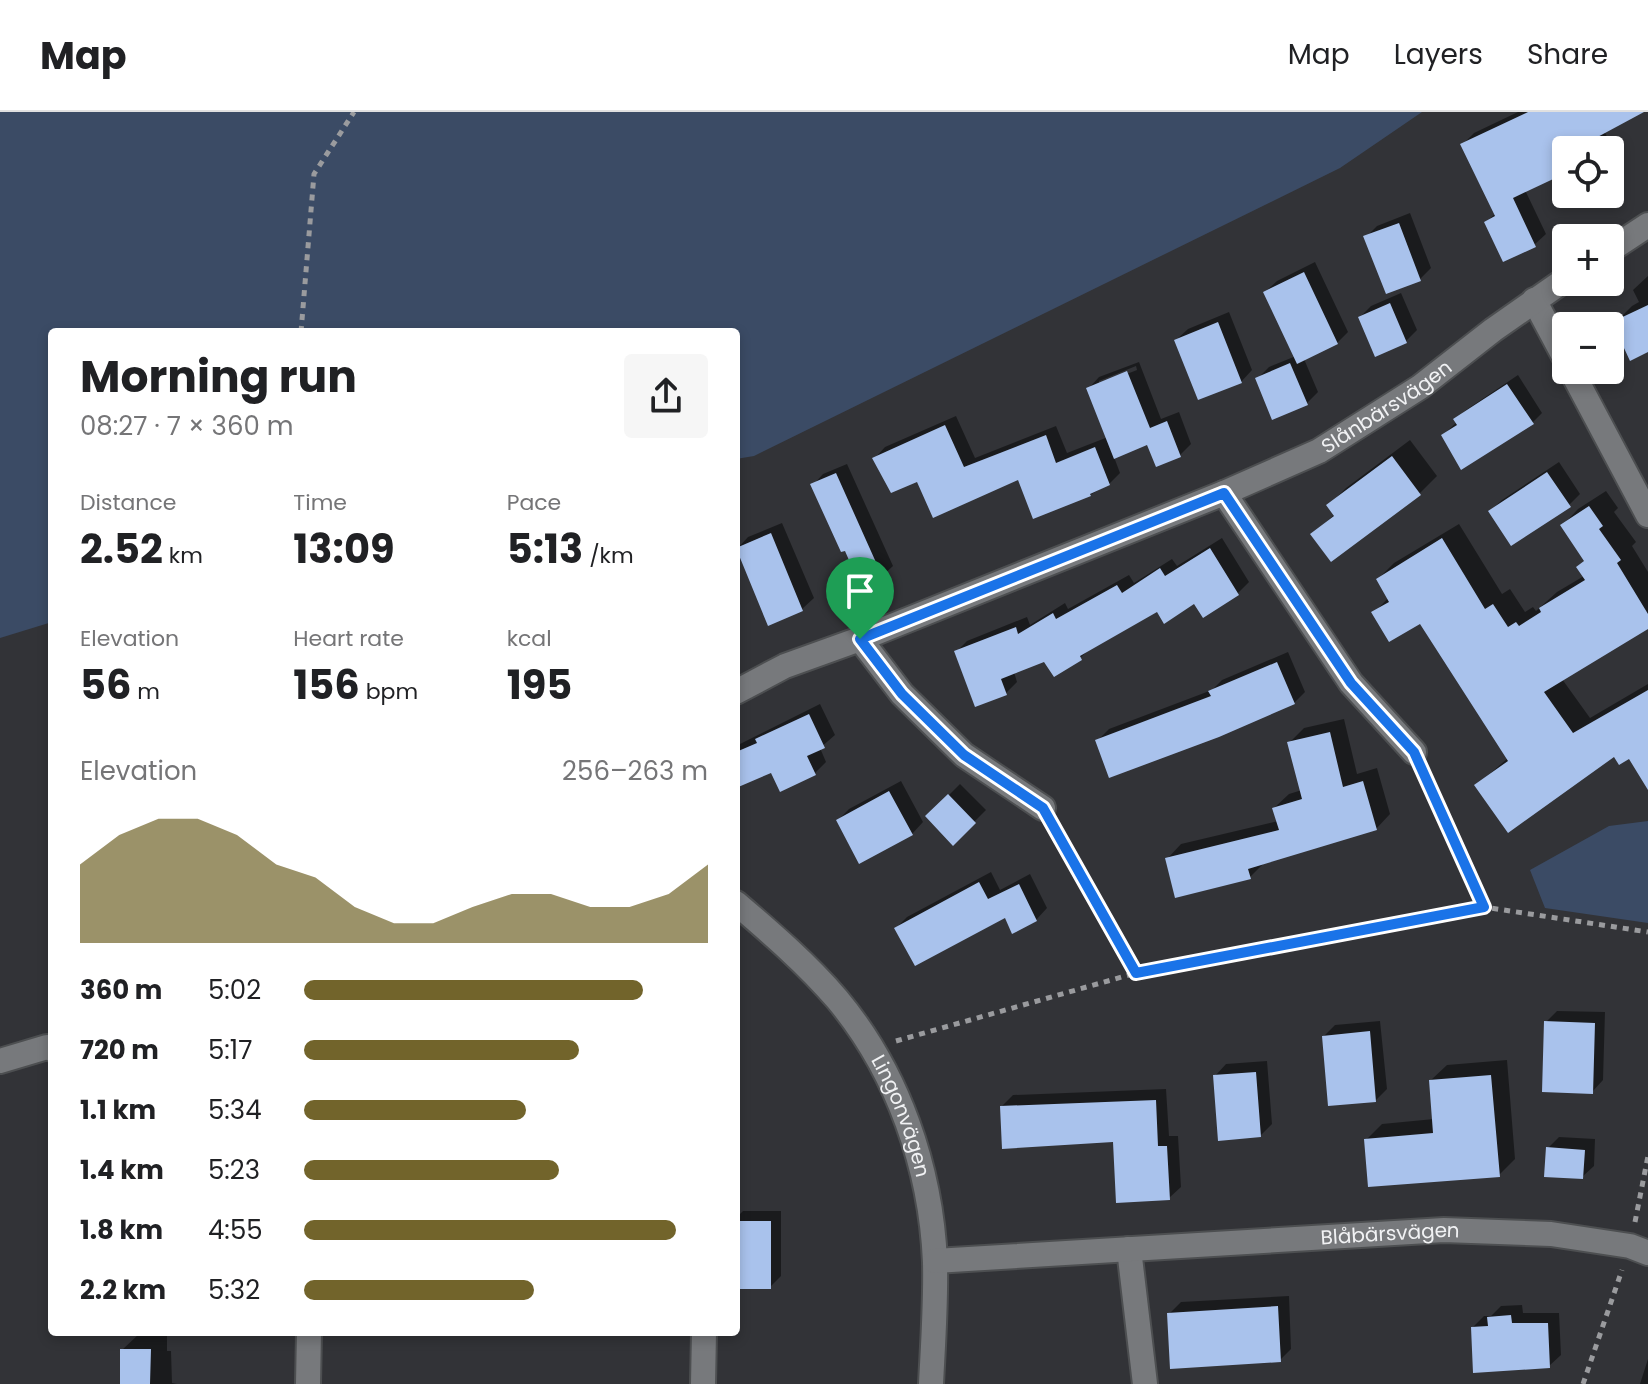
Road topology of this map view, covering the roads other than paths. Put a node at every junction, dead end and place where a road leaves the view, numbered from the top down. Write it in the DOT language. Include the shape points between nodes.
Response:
graph roads {
  1 [pos="1648,225"];
  2 [pos="1624,241"];
  3 [pos="1552,288"];
  4 [pos="1534,300"];
  5 [pos="1552,334"];
  6 [pos="1578,384"];
  7 [pos="1224,493"];
  8 [pos="1648,515"];
  9 [pos="860,639"];
  10 [pos="740,690"];
  11 [pos="1414,752"];
  12 [pos="1043,808"];
  13 [pos="740,907"];
  14 [pos="48,1047"];
  15 [pos="0,1061"];
  16 [pos="1129,1249"];
  17 [pos="1639,1250"];
  18 [pos="935,1261"];
  19 [pos="309,1336"];
  20 [pos="704,1336"];
  21 [pos="308,1384"];
  22 [pos="703,1384"];
  23 [pos="931,1384"];
  24 [pos="1145,1384"];
  1 -- 2 [label="street"];
  3 -- 4 [label="street, Slånbärsvägen"];
  4 -- 5 [label="street"];
  4 -- 7 [label="street, Slånbärsvägen" via="1420,387 1319,451"];
  6 -- 8 [label="street"];
  7 -- 9 [label="street, Slånbärsvägen"];
  7 -- 11 [label="street" via="1351,683"];
  9 -- 10 [label="street, Slånbärsvägen" via="785,666"];
  9 -- 12 [label="street" via="902,694 964,755"];
  13 -- 18 [label="street, Lingonvägen" via="838,1001 891,1080 919,1161"];
  14 -- 15 [label="street"];
  16 -- 17 [label="street, Blåbärsvägen" via="1444,1230 1551,1234"];
  16 -- 18 [label="street, Blåbärsvägen"];
  16 -- 24 [label="street"];
  18 -- 23 [label="street, Lingonvägen"];
  19 -- 21 [label="street"];
  20 -- 22 [label="street"];
}
